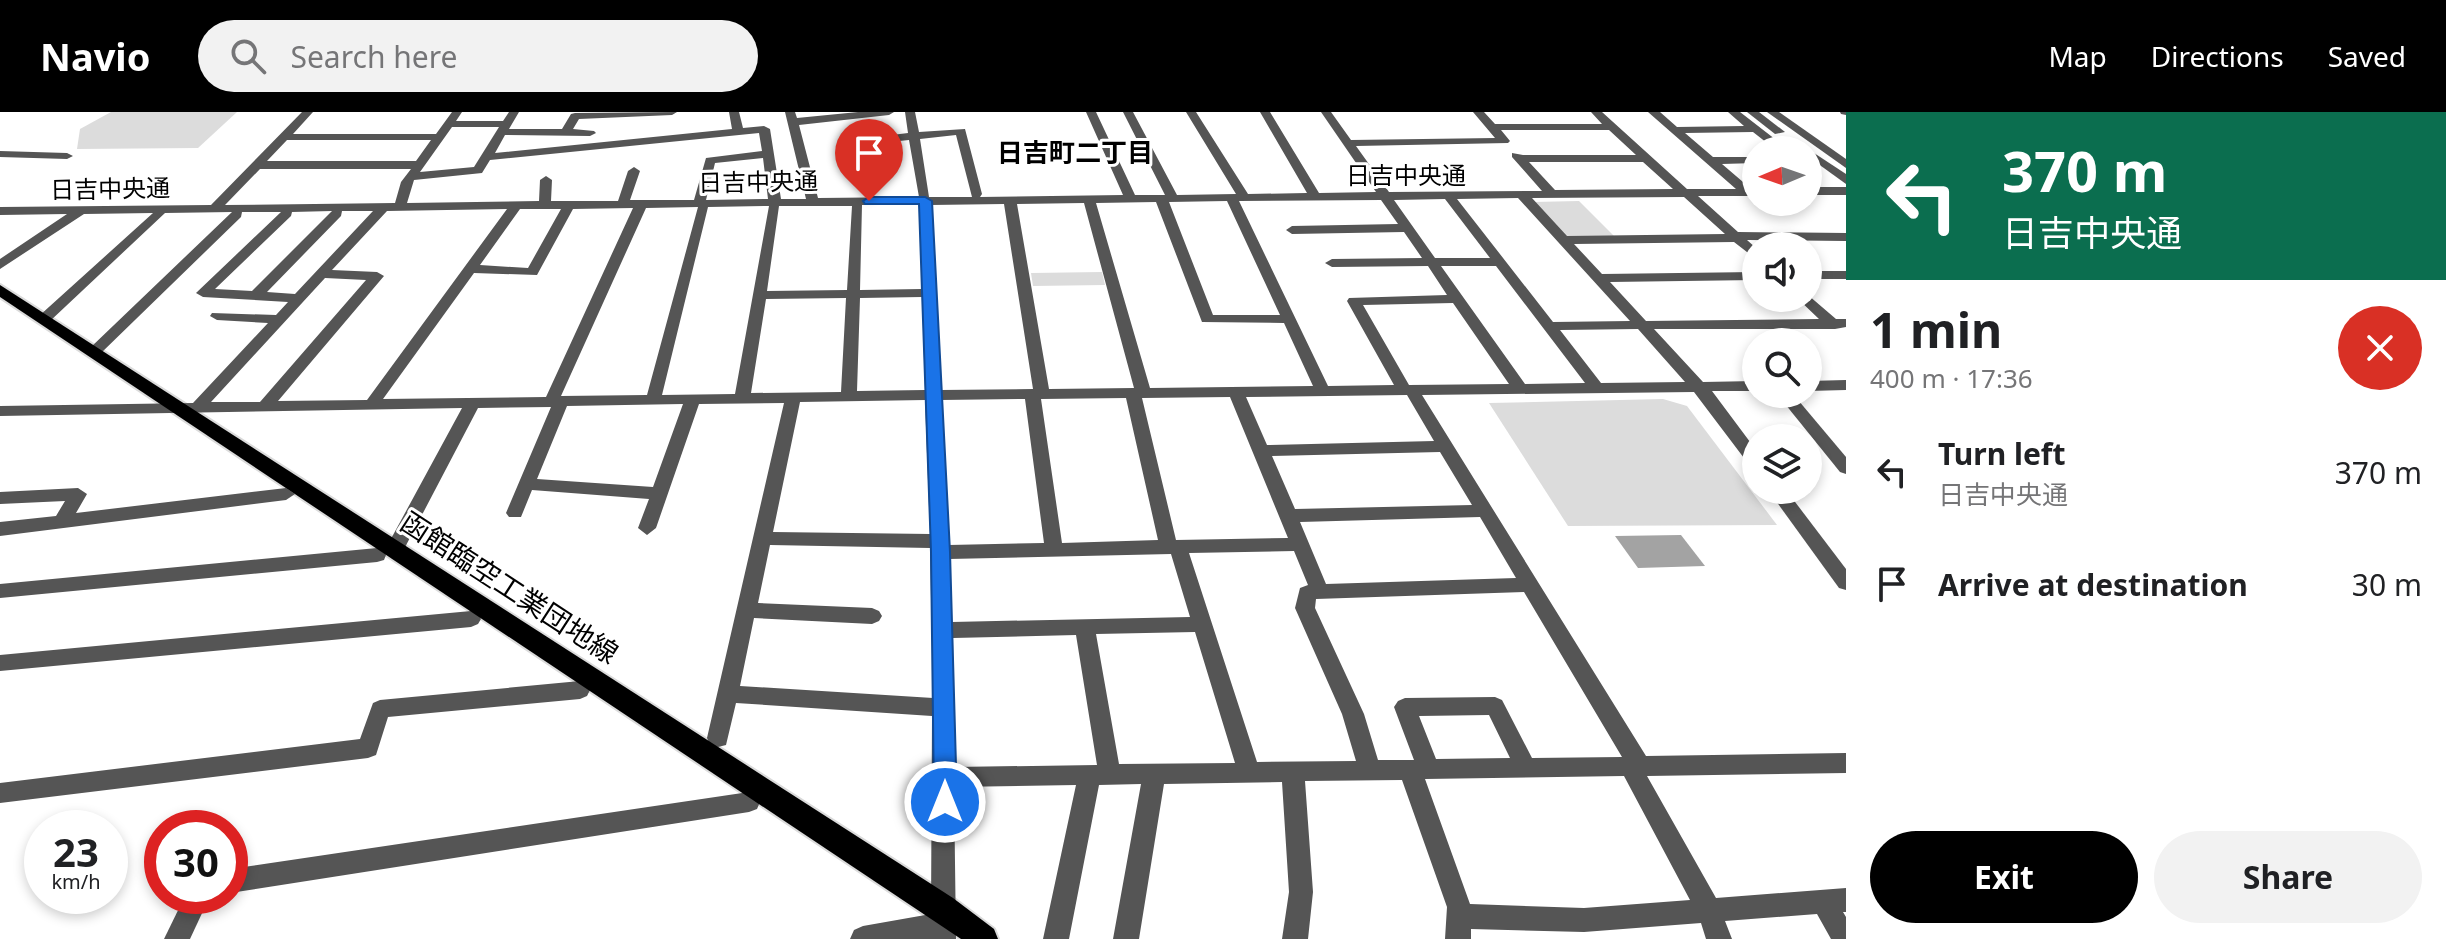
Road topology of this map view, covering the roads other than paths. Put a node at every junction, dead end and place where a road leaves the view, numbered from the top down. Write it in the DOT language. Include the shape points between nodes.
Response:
graph roads {
  1 [pos="308,112"];
  2 [pos="457,112"];
  3 [pos="514,112"];
  4 [pos="672,112"];
  5 [pos="734,112"];
  6 [pos="760,112"];
  7 [pos="889,112"];
  8 [pos="910,112"];
  9 [pos="1091,112"];
  10 [pos="1128,112"];
  11 [pos="1191,112"];
  12 [pos="1265,112"];
  13 [pos="1326,112"];
  14 [pos="1478,112"];
  15 [pos="1596,112"];
  16 [pos="1653,112"];
  17 [pos="1733,112"];
  18 [pos="1752,112"];
  19 [pos="1772,112"];
  20 [pos="844,114"];
  21 [pos="792,117"];
  22 [pos="449,124"];
  23 [pos="1492,127"];
  24 [pos="1612,127"];
  25 [pos="504,128"];
  26 [pos="764,129"];
  27 [pos="1757,129"];
  28 [pos="1673,130"];
  29 [pos="738,132"];
  30 [pos="565,133"];
  31 [pos="590,133"];
  32 [pos="914,135"];
  33 [pos="1766,136"];
  34 [pos="1785,136"];
  35 [pos="285,137"];
  36 [pos="439,137"];
  37 [pos="1504,141"];
  38 [pos="860,142"];
  39 [pos="1347,143"];
  40 [pos="0,154"];
  41 [pos="766,154"];
  42 [pos="67,156"];
  43 [pos="485,157"];
  44 [pos="1822,157"];
  45 [pos="1645,158"];
  46 [pos="1521,159"];
  47 [pos="1742,160"];
  48 [pos="1711,161"];
  49 [pos="1841,164"];
  50 [pos="256,165"];
  51 [pos="418,165"];
  52 [pos="634,171"];
  53 [pos="410,177"];
  54 [pos="546,180"];
  55 [pos="1846,180"];
  56 [pos="1742,184"];
  57 [pos="1822,191"];
  58 [pos="1846,191"];
  59 [pos="1742,192"];
  60 [pos="1686,193"];
  61 [pos="976,194"];
  62 [pos="1552,194"];
  63 [pos="1448,195"];
  64 [pos="1522,195"];
  65 [pos="1315,196"];
  66 [pos="1385,196"];
  67 [pos="1238,197"];
  68 [pos="925,198"];
  69 [pos="1130,198"];
  70 [pos="1167,198"];
  71 [pos="1089,199"];
  72 [pos="1010,200"];
  73 [pos="813,202"];
  74 [pos="623,204"];
  75 [pos="641,204"];
  76 [pos="545,205"];
  77 [pos="569,205"];
  78 [pos="774,205"];
  79 [pos="384,206"];
  80 [pos="400,206"];
  81 [pos="516,206"];
  82 [pos="701,206"];
  83 [pos="857,207"];
  84 [pos="214,209"];
  85 [pos="81,210"];
  86 [pos="0,211"];
  87 [pos="287,213"];
  88 [pos="337,213"];
  89 [pos="159,214"];
  90 [pos="237,214"];
  91 [pos="1408,228"];
  92 [pos="1292,230"];
  93 [pos="1736,237"];
  94 [pos="1846,237"];
  95 [pos="1563,240"];
  96 [pos="1742,242"];
  97 [pos="1432,262"];
  98 [pos="1499,262"];
  99 [pos="1332,263"];
  100 [pos="0,265"];
  101 [pos="469,269"];
  102 [pos="321,274"];
  103 [pos="1822,275"];
  104 [pos="1846,275"];
  105 [pos="1742,276"];
  106 [pos="1596,278"];
  107 [pos="851,293"];
  108 [pos="930,293"];
  109 [pos="2,294"];
  110 [pos="759,295"];
  111 [pos="255,296"];
  112 [pos="299,298"];
  113 [pos="1458,299"];
  114 [pos="1822,311"];
  115 [pos="217,316"];
  116 [pos="44,319"];
  117 [pos="279,319"];
  118 [pos="1288,319"];
  119 [pos="1839,323"];
  120 [pos="1640,325"];
  121 [pos="1549,326"];
  122 [pos="1846,335"];
  123 [pos="95,351"];
  124 [pos="1846,385"];
  125 [pos="1742,386"];
  126 [pos="1822,386"];
  127 [pos="1697,387"];
  128 [pos="1598,389"];
  129 [pos="1521,390"];
  130 [pos="1409,391"];
  131 [pos="1138,392"];
  132 [pos="1324,393"];
  133 [pos="1037,394"];
  134 [pos="1237,394"];
  135 [pos="933,396"];
  136 [pos="849,398"];
  137 [pos="742,399"];
  138 [pos="793,399"];
  139 [pos="693,400"];
  140 [pos="653,401"];
  141 [pos="556,402"];
  142 [pos="473,403"];
  143 [pos="372,404"];
  144 [pos="265,406"];
  145 [pos="190,408"];
  146 [pos="1797,408"];
  147 [pos="0,411"];
  148 [pos="1742,444"];
  149 [pos="1445,446"];
  150 [pos="1260,451"];
  151 [pos="1846,468"];
  152 [pos="526,484"];
  153 [pos="286,494"];
  154 [pos="660,494"];
  155 [pos="0,498"];
  156 [pos="1788,504"];
  157 [pos="1485,511"];
  158 [pos="515,513"];
  159 [pos="1288,516"];
  160 [pos="61,523"];
  161 [pos="647,528"];
  162 [pos="0,529"];
  163 [pos="763,538"];
  164 [pos="1300,544"];
  165 [pos="941,547"];
  166 [pos="1174,548"];
  167 [pos="1054,550"];
  168 [pos="386,552"];
  169 [pos="1844,578"];
  170 [pos="1530,585"];
  171 [pos="0,591"];
  172 [pos="1320,591"];
  173 [pos="747,610"];
  174 [pos="872,616"];
  175 [pos="471,619"];
  176 [pos="1202,624"];
  177 [pos="1085,627"];
  178 [pos="943,630"];
  179 [pos="0,663"];
  180 [pos="580,690"];
  181 [pos="727,694"];
  182 [pos="945,708"];
  183 [pos="718,738"];
  184 [pos="1846,763"];
  185 [pos="1635,766"];
  186 [pos="1526,768"];
  187 [pos="1370,770"];
  188 [pos="1420,770"];
  189 [pos="1293,772"];
  190 [pos="1249,773"];
  191 [pos="1099,775"];
  192 [pos="1154,775"];
  193 [pos="945,777"];
  194 [pos="0,793"];
  195 [pos="749,802"];
  196 [pos="248,878"];
  197 [pos="1834,900"];
  198 [pos="1708,908"];
  199 [pos="189,914"];
  200 [pos="943,924"];
  201 [pos="1459,928"];
  202 [pos="1587,930"];
  203 [pos="177,939"];
  204 [pos="863,939"];
  205 [pos="984,939"];
  206 [pos="1056,939"];
  207 [pos="1126,939"];
  208 [pos="1295,939"];
  209 [pos="1719,939"];
  210 [pos="1845,939"];
  1 -- 35 [label="street"];
  2 -- 22 [label="street"];
  3 -- 25 [label="street"];
  4 -- 30 [label="street" via="575,116"];
  5 -- 29 [label="street"];
  6 -- 26 [label="street"];
  7 -- 20 [label="street"];
  8 -- 32 [label="street"];
  9 -- 69 [label="street"];
  10 -- 70 [label="street"];
  11 -- 67 [label="street"];
  12 -- 65 [label="street"];
  13 -- 39 [label="street"];
  14 -- 23 [label="street"];
  15 -- 24 [label="street"];
  16 -- 28 [label="street"];
  17 -- 27 [label="street"];
  18 -- 34 [label="street"];
  19 -- 49 [label="street"];
  20 -- 21 [label="street"];
  21 -- 73 [label="street"];
  22 -- 25 [label="street"];
  22 -- 36 [label="street"];
  23 -- 24 [label="street"];
  23 -- 37 [label="street"];
  24 -- 45 [label="street"];
  25 -- 30 [label="street"];
  25 -- 43 [label="street"];
  26 -- 29 [label="street"];
  26 -- 41 [label="street"];
  27 -- 28 [label="street"];
  27 -- 33 [label="street"];
  28 -- 48 [label="street"];
  29 -- 43 [label="street" via="672,145"];
  30 -- 31 [label="street"];
  32 -- 38 [label="street"];
  32 -- 61 [label="street" via="961,131"];
  32 -- 68 [label="street"];
  35 -- 36 [label="street"];
  35 -- 50 [label="street"];
  36 -- 51 [label="street"];
  37 -- 39 [label="street"];
  37 -- 46 [label="street"];
  39 -- 66 [label="street"];
  40 -- 42 [label="street"];
  41 -- 78 [label="street"];
  41 -- 82 [label="street" via="710,160"];
  43 -- 53 [label="street" via="478,170"];
  44 -- 49 [label="street"];
  45 -- 46 [label="street"];
  45 -- 60 [label="street"];
  46 -- 62 [label="street"];
  47 -- 48 [label="street"];
  48 -- 56 [label="street"];
  49 -- 55 [label="street"];
  50 -- 51 [label="street"];
  50 -- 84 [label="street"];
  51 -- 53 [label="street"];
  52 -- 74 [label="street"];
  53 -- 80 [label="street"];
  54 -- 76 [label="street"];
  57 -- 58 [label="street"];
  59 -- 60 [label="street, 日吉中央通"];
  60 -- 62 [label="street, 日吉中央通"];
  60 -- 93 [label="street"];
  62 -- 64 [label="street, 日吉中央通"];
  63 -- 64 [label="street, 日吉中央通"];
  63 -- 66 [label="street, 日吉中央通"];
  63 -- 98 [label="street"];
  64 -- 95 [label="street"];
  65 -- 66 [label="street, 日吉中央通"];
  65 -- 67 [label="street, 日吉中央通"];
  66 -- 91 [label="street"];
  67 -- 70 [label="street, 日吉中央通"];
  67 -- 118 [label="street"];
  68 -- 72 [label="street, 日吉中央通"];
  68 -- 73 [label="street, 日吉中央通"];
  68 -- 108 [label="street"];
  69 -- 70 [label="street, 日吉中央通"];
  69 -- 71 [label="street, 日吉中央通"];
  70 -- 118 [label="street" via="1207,319"];
  71 -- 72 [label="street, 日吉中央通"];
  71 -- 131 [label="street"];
  72 -- 133 [label="street"];
  73 -- 78 [label="street, 日吉中央通"];
  74 -- 75 [label="street, 日吉中央通"];
  74 -- 77 [label="street, 日吉中央通"];
  75 -- 82 [label="street, 日吉中央通"];
  75 -- 141 [label="street"];
  76 -- 77 [label="street, 日吉中央通"];
  76 -- 81 [label="street, 日吉中央通"];
  77 -- 101 [label="street" via="529,276"];
  78 -- 82 [label="street, 日吉中央通"];
  78 -- 110 [label="street"];
  79 -- 80 [label="street, 日吉中央通"];
  79 -- 84 [label="street, 日吉中央通"];
  79 -- 102 [label="street"];
  80 -- 81 [label="street, 日吉中央通"];
  81 -- 101 [label="street"];
  82 -- 140 [label="street"];
  83 -- 107 [label="street"];
  84 -- 85 [label="street, 日吉中央通"];
  85 -- 86 [label="street, 日吉中央通"];
  85 -- 100 [label="street"];
  87 -- 111 [label="street" via="203,293"];
  88 -- 111 [label="street"];
  89 -- 116 [label="street"];
  90 -- 123 [label="street"];
  91 -- 92 [label="street"];
  91 -- 97 [label="street"];
  93 -- 94 [label="street"];
  93 -- 95 [label="street"];
  93 -- 96 [label="street"];
  95 -- 106 [label="street"];
  97 -- 98 [label="street"];
  97 -- 99 [label="street"];
  97 -- 113 [label="street"];
  98 -- 121 [label="street"];
  101 -- 143 [label="street"];
  102 -- 112 [label="street"];
  102 -- 144 [label="street" via="377,276"];
  103 -- 104 [label="street"];
  105 -- 106 [label="street"];
  106 -- 120 [label="street"];
  107 -- 108 [label="street"];
  107 -- 110 [label="street"];
  107 -- 136 [label="street"];
  108 -- 135 [label="street"];
  109 -- 116 [label="main road, 函館臨空工業団地線"];
  110 -- 137 [label="street"];
  111 -- 112 [label="street"];
  112 -- 117 [label="street"];
  113 -- 129 [label="street"];
  113 -- 130 [label="street" via="1354,301"];
  114 -- 119 [label="street"];
  115 -- 117 [label="street"];
  116 -- 123 [label="main road, 函館臨空工業団地線"];
  117 -- 145 [label="street"];
  118 -- 132 [label="street"];
  119 -- 120 [label="street"];
  119 -- 122 [label="street"];
  120 -- 121 [label="street"];
  120 -- 127 [label="street"];
  121 -- 128 [label="street"];
  123 -- 145 [label="main road, 函館臨空工業団地線"];
  124 -- 126 [label="street"];
  125 -- 127 [label="street"];
  127 -- 128 [label="street"];
  127 -- 148 [label="street"];
  128 -- 129 [label="street"];
  129 -- 130 [label="street"];
  130 -- 132 [label="street"];
  130 -- 149 [label="street"];
  131 -- 133 [label="street"];
  131 -- 134 [label="street"];
  131 -- 166 [label="street"];
  132 -- 134 [label="street"];
  133 -- 135 [label="street"];
  133 -- 167 [label="street"];
  134 -- 150 [label="street"];
  135 -- 136 [label="street"];
  135 -- 165 [label="street"];
  136 -- 138 [label="street"];
  137 -- 138 [label="street"];
  137 -- 139 [label="street"];
  138 -- 163 [label="street"];
  139 -- 140 [label="street"];
  139 -- 154 [label="street"];
  140 -- 141 [label="street"];
  141 -- 142 [label="street"];
  141 -- 152 [label="street"];
  142 -- 143 [label="street"];
  142 -- 168 [label="street"];
  143 -- 144 [label="street"];
  144 -- 145 [label="street"];
  145 -- 147 [label="street"];
  145 -- 168 [label="main road, 函館臨空工業団地線"];
  146 -- 151 [label="street"];
  149 -- 150 [label="street"];
  149 -- 157 [label="street"];
  150 -- 159 [label="street"];
  152 -- 154 [label="street"];
  152 -- 158 [label="street"];
  153 -- 160 [label="street"];
  154 -- 161 [label="street"];
  155 -- 160 [label="street" via="78,494"];
  156 -- 169 [label="street"];
  157 -- 159 [label="street"];
  157 -- 170 [label="street"];
  159 -- 164 [label="street"];
  160 -- 162 [label="street"];
  163 -- 165 [label="street"];
  163 -- 173 [label="street"];
  164 -- 166 [label="street"];
  164 -- 172 [label="street"];
  165 -- 167 [label="street"];
  165 -- 178 [label="street"];
  166 -- 167 [label="street"];
  166 -- 176 [label="street"];
  168 -- 171 [label="street"];
  168 -- 200 [label="main road, 函館臨空工業団地線"];
  170 -- 172 [label="street"];
  170 -- 185 [label="street"];
  172 -- 187 [label="street" via="1307,593 1305,608 1353,714"];
  173 -- 174 [label="street"];
  173 -- 181 [label="street"];
  175 -- 179 [label="street"];
  176 -- 177 [label="street"];
  176 -- 190 [label="street"];
  177 -- 178 [label="street"];
  177 -- 191 [label="street"];
  178 -- 182 [label="street"];
  180 -- 194 [label="street" via="380,709 368,748"];
  181 -- 182 [label="street"];
  181 -- 183 [label="street"];
  182 -- 193 [label="street"];
  184 -- 185 [label="street"];
  185 -- 186 [label="street"];
  185 -- 198 [label="street"];
  186 -- 188 [label="street"];
  186 -- 188 [label="street" via="1495,706 1405,707"];
  187 -- 188 [label="street"];
  187 -- 189 [label="street"];
  188 -- 201 [label="street"];
  189 -- 190 [label="street"];
  189 -- 208 [label="street" via="1301,892"];
  190 -- 192 [label="street"];
  191 -- 192 [label="street"];
  191 -- 193 [label="street"];
  191 -- 206 [label="street"];
  192 -- 207 [label="street"];
  193 -- 200 [label="street"];
  195 -- 196 [label="street"];
  197 -- 198 [label="street"];
  197 -- 210 [label="street"];
  198 -- 202 [label="street"];
  198 -- 209 [label="street"];
  199 -- 203 [label="street"];
  200 -- 204 [label="street"];
  200 -- 205 [label="main road, 函館臨空工業団地線"];
  201 -- 202 [label="street"];
}
